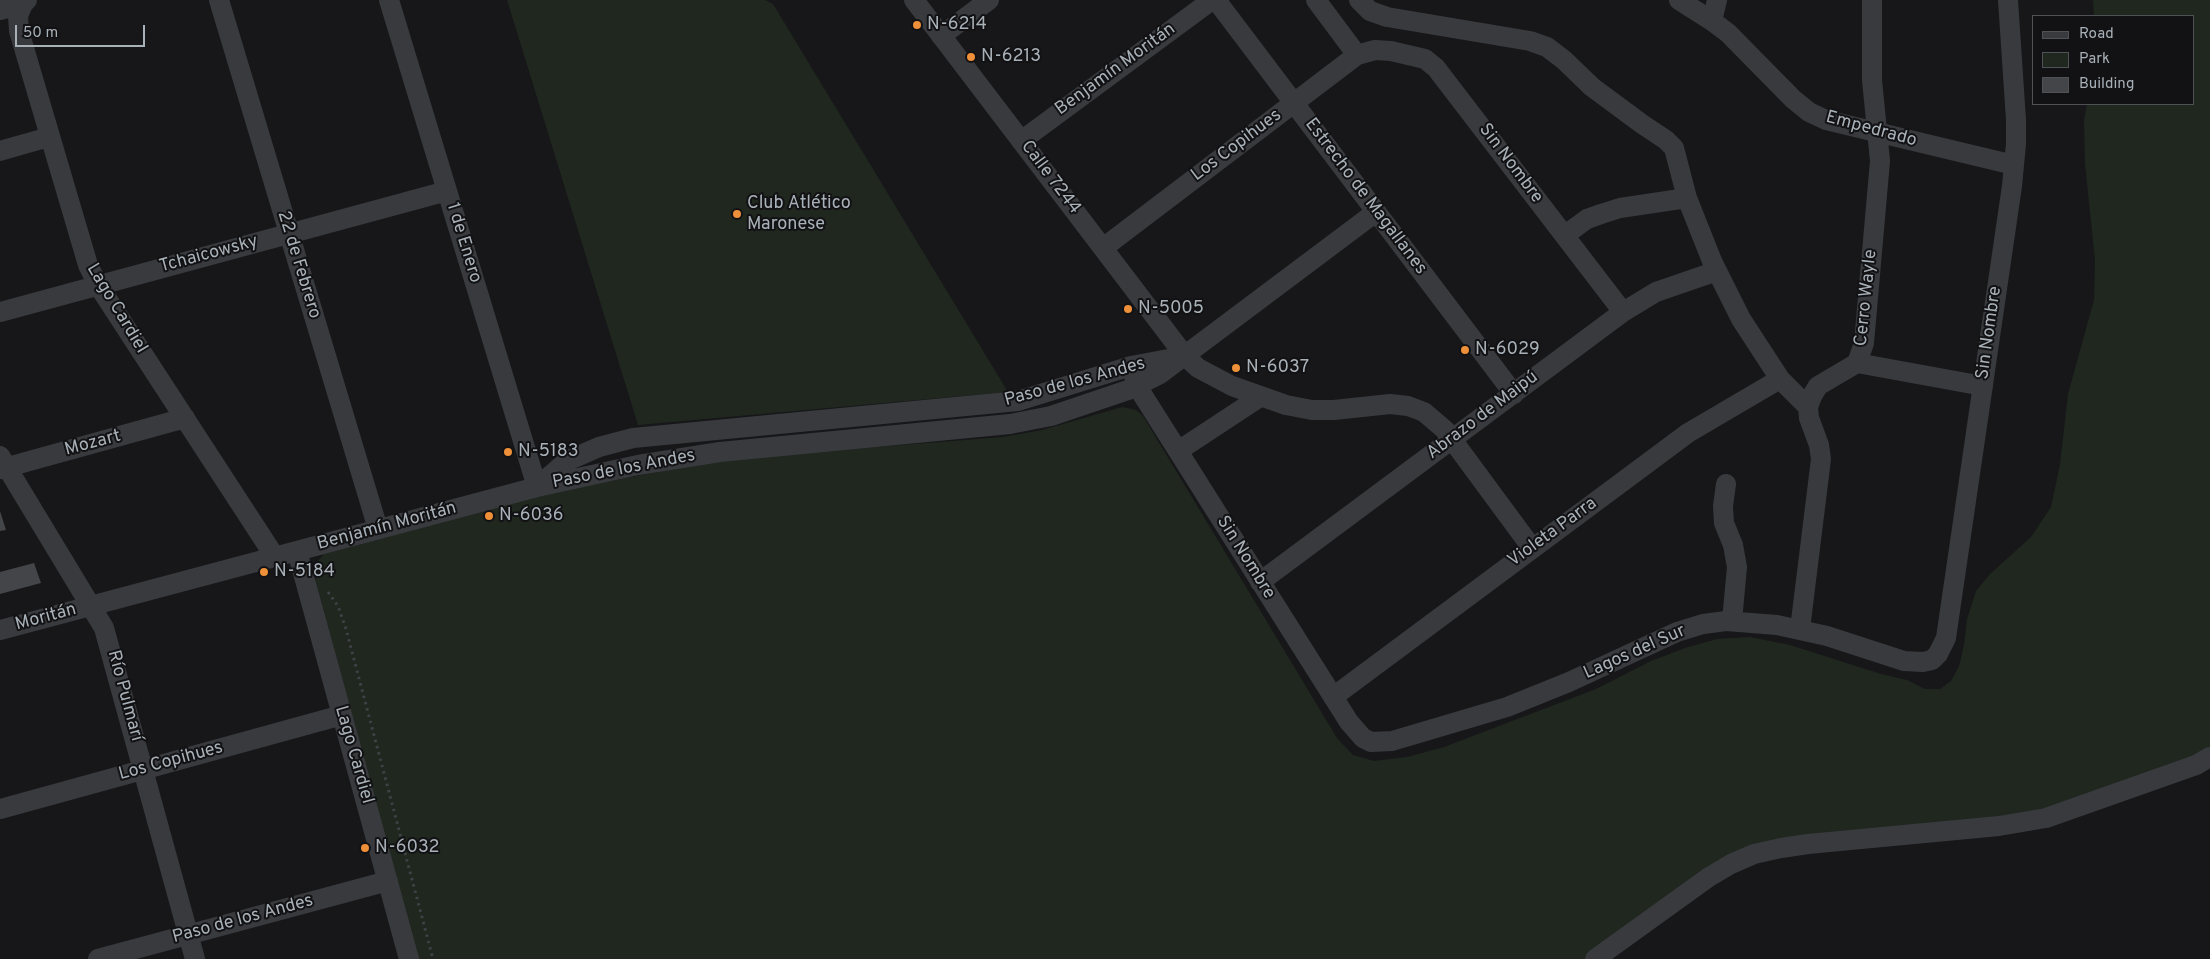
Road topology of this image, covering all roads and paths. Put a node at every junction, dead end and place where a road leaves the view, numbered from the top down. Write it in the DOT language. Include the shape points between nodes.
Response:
graph roads {
  1 [pos="219,0"];
  2 [pos="388,0"];
  3 [pos="914,0"];
  4 [pos="989,0"];
  5 [pos="1212,0"];
  6 [pos="1216,0"];
  7 [pos="1359,0"];
  8 [pos="1679,0"];
  9 [pos="1717,0"];
  10 [pos="1872,0"];
  11 [pos="2008,0"];
  12 [pos="1318,1"];
  13 [pos="25,2"];
  14 [pos="0,10"];
  15 [pos="1712,21"];
  16 [pos="941,36"];
  17 [pos="1366,53"];
  18 [pos="1294,103"];
  19 [pos="1878,133"];
  20 [pos="49,137"];
  21 [pos="1021,141"];
  22 [pos="0,151"];
  23 [pos="2014,165"];
  24 [pos="447,191"];
  25 [pos="1687,198"];
  26 [pos="1376,212"];
  27 [pos="289,234"];
  28 [pos="1565,235"];
  29 [pos="1103,248"];
  30 [pos="1717,271"];
  31 [pos="98,285"];
  32 [pos="0,312"];
  33 [pos="1623,312"];
  34 [pos="1185,356"];
  35 [pos="1857,362"];
  36 [pos="1131,366"];
  37 [pos="1780,379"];
  38 [pos="1137,386"];
  39 [pos="1983,386"];
  40 [pos="1514,394"];
  41 [pos="1260,397"];
  42 [pos="1808,407"];
  43 [pos="185,418"];
  44 [pos="1453,439"];
  45 [pos="1178,451"];
  46 [pos="2,464"];
  47 [pos="1726,484"];
  48 [pos="537,487"];
  49 [pos="378,529"];
  50 [pos="1532,548"];
  51 [pos="297,551"];
  52 [pos="275,557"];
  53 [pos="1260,582"];
  54 [pos="324,588"];
  55 [pos="92,606"];
  56 [pos="1732,621"];
  57 [pos="1800,629"];
  58 [pos="0,630"];
  59 [pos="1932,660"];
  60 [pos="1333,697"];
  61 [pos="342,715"];
  62 [pos="1372,742"];
  63 [pos="2210,757"];
  64 [pos="144,769"];
  65 [pos="0,809"];
  66 [pos="388,881"];
  67 [pos="188,935"];
  68 [pos="98,959"];
  69 [pos="195,959"];
  70 [pos="409,959"];
  71 [pos="433,959"];
  72 [pos="1595,959"];
  1 -- 27 [label="street, 22 de Febrero"];
  2 -- 24 [label="street, 1 de Enero"];
  3 -- 16 [label="street, Calle 7244"];
  4 -- 16 [label="street"];
  5 -- 21 [label="street, Benjamín Moritán"];
  6 -- 18 [label="street, Estrecho de Magallanes"];
  7 -- 25 [label="street" via="1370,11 1387,17 1530,41 1546,47 1592,87 1674,148"];
  8 -- 15 [label="street, Empedrado"];
  9 -- 15 [label="street"];
  10 -- 19 [label="street, Cerro Wayle" via="1872,80"];
  11 -- 23 [label="street, Sin Nombre" via="2016,120"];
  12 -- 17 [label="street"];
  13 -- 14 [label="street"];
  13 -- 20 [label="street, Lago Cardiel" via="18,16 19,31"];
  15 -- 19 [label="street, Empedrado" via="1809,112 1826,120"];
  16 -- 21 [label="street, Calle 7244"];
  17 -- 18 [label="street, Los Copihues"];
  17 -- 28 [label="street, Sin Nombre" via="1412,54 1436,68"];
  18 -- 26 [label="street, Estrecho de Magallanes"];
  18 -- 29 [label="street, Los Copihues"];
  19 -- 23 [label="street, Empedrado"];
  19 -- 35 [label="street, Cerro Wayle" via="1880,161 1864,343"];
  20 -- 22 [label="street"];
  20 -- 31 [label="street, Lago Cardiel" via="82,250"];
  21 -- 29 [label="street, Calle 7244"];
  23 -- 39 [label="street, Sin Nombre"];
  24 -- 27 [label="street, Tchaicowsky"];
  24 -- 48 [label="street, 1 de Enero"];
  25 -- 28 [label="street" via="1620,208 1587,219"];
  25 -- 30 [label="street"];
  26 -- 34 [label="street, Paso de los Andes"];
  26 -- 40 [label="street, Estrecho de Magallanes"];
  27 -- 31 [label="street, Tchaicowsky"];
  27 -- 49 [label="street, 22 de Febrero"];
  28 -- 33 [label="street, Sin Nombre"];
  29 -- 34 [label="street, Calle 7244"];
  30 -- 33 [label="street, Abrazo de Maipú" via="1656,292"];
  30 -- 37 [label="street" via="1741,319"];
  31 -- 32 [label="street, Tchaicowsky"];
  31 -- 43 [label="street, Lago Cardiel"];
  33 -- 40 [label="street, Abrazo de Maipú"];
  34 -- 36 [label="street, Paso de los Andes"];
  34 -- 38 [label="street, Paso de los Andes"];
  34 -- 41 [label="street" via="1214,377"];
  35 -- 39 [label="street"];
  35 -- 42 [label="street, Cerro Wayle" via="1818,386"];
  36 -- 38 [label="street, Sin Nombre"];
  36 -- 48 [label="street, Paso de los Andes" via="1011,402 633,438 599,447 567,461"];
  37 -- 42 [label="street"];
  37 -- 50 [label="street, Violeta Parra" via="1688,433"];
  38 -- 45 [label="street, Sin Nombre"];
  38 -- 48 [label="street, Paso de los Andes" via="1030,421 696,456"];
  39 -- 59 [label="street, Sin Nombre" via="1946,638"];
  40 -- 44 [label="street, Abrazo de Maipú"];
  41 -- 44 [label="street" via="1312,410 1372,404 1408,406 1435,420"];
  41 -- 45 [label="street"];
  42 -- 57 [label="street" via="1821,459"];
  43 -- 46 [label="street, Mozart"];
  43 -- 52 [label="street, Lago Cardiel"];
  44 -- 50 [label="street"];
  44 -- 53 [label="street, Abrazo de Maipú"];
  45 -- 53 [label="street, Sin Nombre"];
  46 -- 55 [label="street, Río Pulmarí"];
  47 -- 56 [label="street" via="1724,523 1737,567"];
  48 -- 49 [label="street, Benjamín Moritán"];
  49 -- 51 [label="street, Benjamín Moritán"];
  50 -- 60 [label="street, Violeta Parra"];
  51 -- 52 [label="street, Benjamín Moritán"];
  51 -- 61 [label="street, Lago Cardiel"];
  52 -- 55 [label="street, Benjamín Moritán"];
  53 -- 60 [label="street, Sin Nombre"];
  54 -- 71 [label="path" via="338,606 346,629"];
  55 -- 58 [label="street, Moritán"];
  55 -- 64 [label="street, Río Pulmarí" via="108,637"];
  56 -- 57 [label="street, Lagos del Sur"];
  56 -- 62 [label="street, Lagos del Sur" via="1703,624 1677,632 1569,682 1507,706 1392,741"];
  57 -- 59 [label="street, Lagos del Sur" via="1904,661"];
  60 -- 62 [label="street, Sin Nombre" via="1356,731"];
  61 -- 64 [label="street, Los Copihues"];
  61 -- 66 [label="street, Lago Cardiel"];
  63 -- 72 [label="street" via="2196,765 2046,818 1999,826 1808,844 1754,854 1708,877"];
  64 -- 65 [label="street, Los Copihues"];
  64 -- 67 [label="street, Río Pulmarí"];
  66 -- 67 [label="street, Paso de los Andes"];
  66 -- 70 [label="street, Lago Cardiel"];
  67 -- 68 [label="street, Paso de los Andes"];
  67 -- 69 [label="street, Río Pulmarí"];
}
